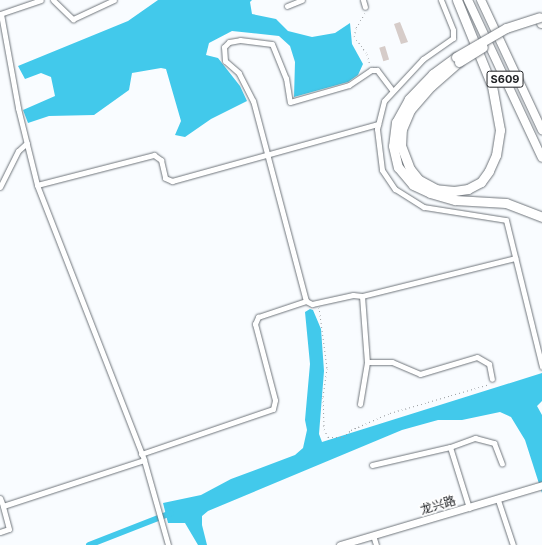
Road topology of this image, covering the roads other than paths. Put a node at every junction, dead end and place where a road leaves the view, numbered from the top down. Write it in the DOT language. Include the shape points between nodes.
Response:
graph roads {
  1 [pos="41,0"];
  2 [pos="53,0"];
  3 [pos="114,0"];
  4 [pos="302,0"];
  5 [pos="363,0"];
  6 [pos="441,0"];
  7 [pos="457,0"];
  8 [pos="468,0"];
  9 [pos="481,0"];
  10 [pos="287,6"];
  11 [pos="365,7"];
  12 [pos="1,14"];
  13 [pos="541,20"];
  14 [pos="457,60"];
  15 [pos="392,90"];
  16 [pos="378,124"];
  17 [pos="542,130"];
  18 [pos="28,143"];
  19 [pos="269,154"];
  20 [pos="542,158"];
  21 [pos="37,185"];
  22 [pos="0,187"];
  23 [pos="542,217"];
  24 [pos="515,258"];
  25 [pos="362,296"];
  26 [pos="306,301"];
  27 [pos="367,362"];
  28 [pos="542,367"];
  29 [pos="492,379"];
  30 [pos="360,404"];
  31 [pos="450,447"];
  32 [pos="141,454"];
  33 [pos="144,460"];
  34 [pos="502,464"];
  35 [pos="372,465"];
  36 [pos="538,486"];
  37 [pos="0,498"];
  38 [pos="498,500"];
  39 [pos="3,506"];
  40 [pos="469,508"];
  41 [pos="0,532"];
  42 [pos="373,535"];
  43 [pos="168,545"];
  44 [pos="340,545"];
  45 [pos="376,545"];
  46 [pos="513,545"];
  1 -- 12 [label="street"];
  2 -- 3 [label="street" via="73,19"];
  4 -- 10 [label="street"];
  5 -- 11 [label="street"];
  6 -- 15 [label="street" via="453,30 452,38 423,58"];
  7 -- 14 [label="highway" via="492,86 500,130 496,155 481,182 468,189 454,191 436,189 418,180 410,169 401,146 402,129 410,110"];
  8 -- 20 [label="main road, S609"];
  9 -- 17 [label="main road, S609"];
  12 -- 18 [label="street" via="18,108"];
  13 -- 14 [label="highway, bridge" via="509,33"];
  14 -- 23 [label="highway" via="433,74 409,100 396,122 393,146 398,167 413,185 430,193 455,200 506,203"];
  15 -- 16 [label="street" via="384,101"];
  15 -- 19 [label="street" via="377,70 371,70 349,85 290,102 288,84 272,44 229,42 222,54 225,61 246,84"];
  16 -- 19 [label="street"];
  16 -- 24 [label="street" via="378,154 387,182 408,199 424,207 506,220"];
  18 -- 21 [label="street"];
  18 -- 22 [label="street" via="18,151"];
  19 -- 21 [label="street" via="172,181 165,178 161,160 154,155"];
  19 -- 26 [label="street"];
  21 -- 32 [label="street"];
  24 -- 25 [label="street"];
  24 -- 28 [label="street"];
  25 -- 26 [label="street" via="353,295 317,303"];
  25 -- 27 [label="street"];
  26 -- 32 [label="street" via="258,317 255,324 275,400 274,409"];
  27 -- 29 [label="street" via="392,362 420,374 477,357 489,364"];
  27 -- 30 [label="street"];
  31 -- 34 [label="street" via="475,438 494,443"];
  31 -- 35 [label="street"];
  31 -- 40 [label="street"];
  32 -- 33 [label="street"];
  33 -- 39 [label="street"];
  33 -- 43 [label="street"];
  36 -- 38 [label="street, 龙兴路"];
  37 -- 39 [label="street"];
  38 -- 40 [label="street, 龙兴路"];
  38 -- 46 [label="street"];
  39 -- 41 [label="street" via="9,529"];
  40 -- 42 [label="street, 龙兴路"];
  42 -- 44 [label="street, 龙兴路"];
  42 -- 45 [label="street"];
}
